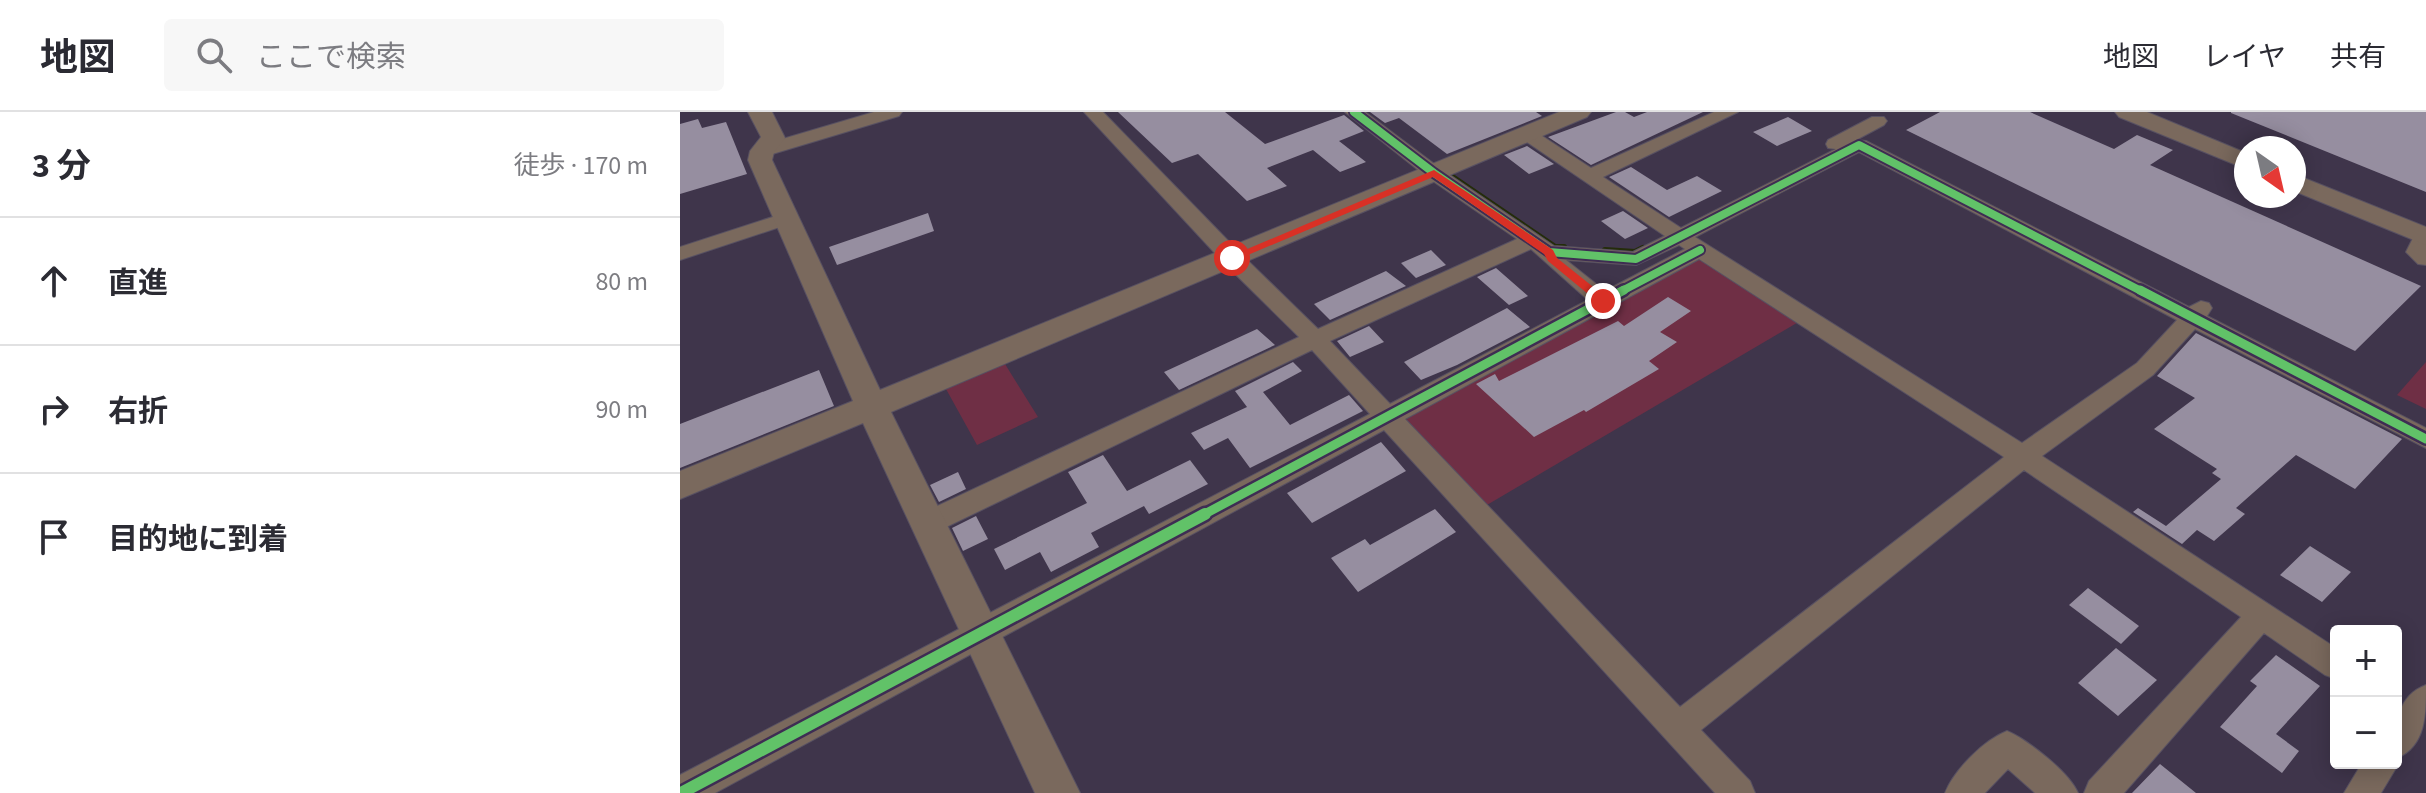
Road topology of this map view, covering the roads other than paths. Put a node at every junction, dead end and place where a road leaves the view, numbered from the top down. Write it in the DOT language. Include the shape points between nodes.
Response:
graph roads {
  1 [pos="760,112"];
  2 [pos="893,112"];
  3 [pos="1093,112"];
  4 [pos="1354,112"];
  5 [pos="1380,112"];
  6 [pos="1579,112"];
  7 [pos="1729,112"];
  8 [pos="2127,112"];
  9 [pos="1860,122"];
  10 [pos="1527,134"];
  11 [pos="762,151"];
  12 [pos="2234,157"];
  13 [pos="1443,169"];
  14 [pos="1591,175"];
  15 [pos="2306,188"];
  16 [pos="788,218"];
  17 [pos="1684,238"];
  18 [pos="2425,244"];
  19 [pos="1541,246"];
  20 [pos="680,254"];
  21 [pos="1232,258"];
  22 [pos="1603,301"];
  23 [pos="2196,313"];
  24 [pos="1315,339"];
  25 [pos="872,407"];
  26 [pos="1386,416"];
  27 [pos="2426,423"];
  28 [pos="2426,439"];
  29 [pos="2023,456"];
  30 [pos="680,486"];
  31 [pos="928,523"];
  32 [pos="2261,616"];
  33 [pos="984,634"];
  34 [pos="2330,661"];
  35 [pos="2412,707"];
  36 [pos="1677,729"];
  37 [pos="2402,730"];
  38 [pos="2378,769"];
  39 [pos="681,793"];
  40 [pos="1058,793"];
  41 [pos="1738,793"];
  42 [pos="1962,793"];
  43 [pos="2061,793"];
  44 [pos="2101,793"];
  45 [pos="2361,793"];
  1 -- 11 [label="street" via="773,138"];
  2 -- 11 [label="street"];
  3 -- 21 [label="street"];
  4 -- 13 [label="street"];
  5 -- 13 [label="street"];
  6 -- 10 [label="street"];
  7 -- 14 [label="street"];
  8 -- 12 [label="street"];
  9 -- 17 [label="street"];
  9 -- 23 [label="street"];
  10 -- 13 [label="street"];
  10 -- 14 [label="street"];
  11 -- 16 [label="street" via="760,160"];
  13 -- 17 [label="street" via="1558,238 1631,244"];
  13 -- 19 [label="street"];
  13 -- 21 [label="street"];
  14 -- 17 [label="street"];
  15 -- 18 [label="street"];
  16 -- 20 [label="street"];
  16 -- 25 [label="street"];
  17 -- 19 [label="street" via="1636,259"];
  17 -- 22 [label="street"];
  17 -- 23 [label="street" via="1859,145"];
  17 -- 29 [label="street"];
  19 -- 22 [label="street"];
  19 -- 24 [label="street"];
  21 -- 24 [label="street"];
  21 -- 25 [label="street"];
  22 -- 26 [label="street"];
  23 -- 27 [label="street"];
  23 -- 28 [label="street" via="2204,322"];
  23 -- 29 [label="street" via="2145,369"];
  24 -- 26 [label="street"];
  24 -- 31 [label="street"];
  25 -- 30 [label="street"];
  25 -- 31 [label="street"];
  26 -- 33 [label="street"];
  26 -- 36 [label="street"];
  29 -- 32 [label="street"];
  29 -- 36 [label="street"];
  31 -- 33 [label="street"];
  32 -- 34 [label="street"];
  32 -- 44 [label="street"];
  33 -- 39 [label="street"];
  33 -- 40 [label="street"];
  35 -- 37 [label="street"];
  36 -- 41 [label="street"];
  38 -- 45 [label="street"];
  42 -- 43 [label="street" via="2007,747"];
}
